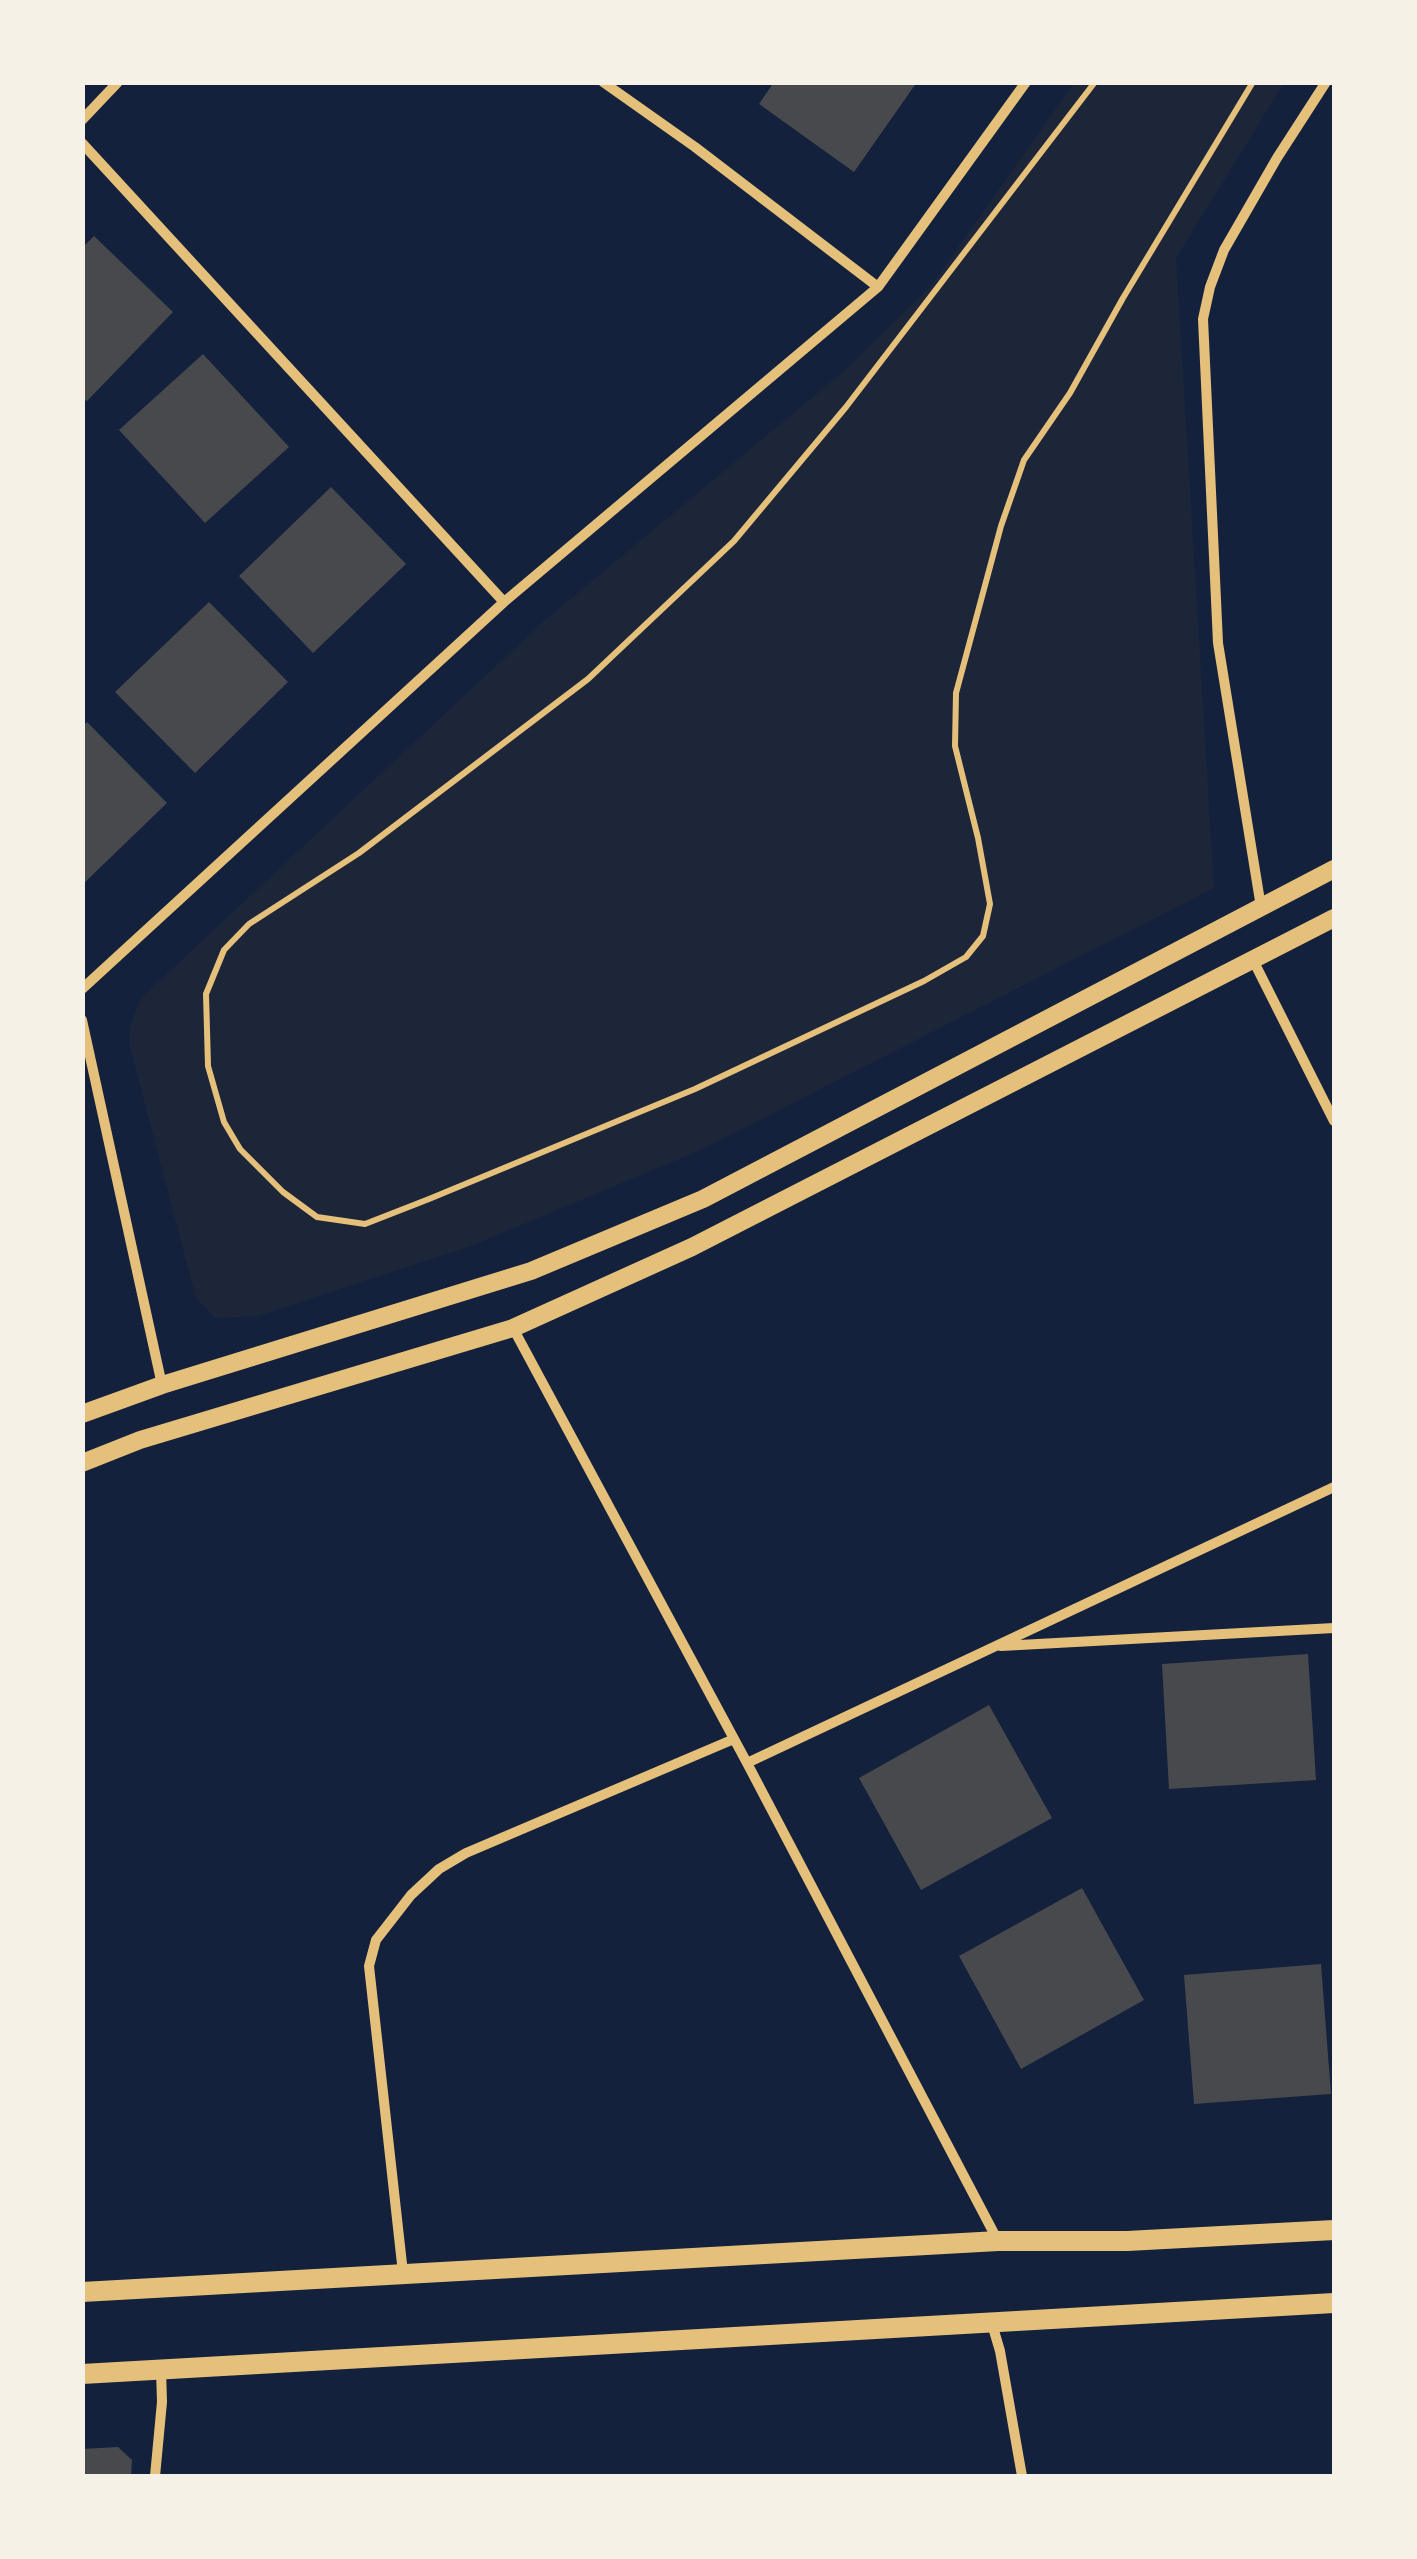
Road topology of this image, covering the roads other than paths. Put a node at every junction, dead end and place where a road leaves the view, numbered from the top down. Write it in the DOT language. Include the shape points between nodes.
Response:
graph roads {
  1 [pos="118,82"];
  2 [pos="603,82"];
  3 [pos="1026,82"];
  4 [pos="1326,82"];
  5 [pos="82,120"];
  6 [pos="82,144"];
  7 [pos="878,287"];
  8 [pos="504,602"];
  9 [pos="1334,869"];
  10 [pos="1261,908"];
  11 [pos="1334,918"];
  12 [pos="1254,960"];
  13 [pos="82,989"];
  14 [pos="82,1020"];
  15 [pos="1334,1120"];
  16 [pos="513,1328"];
  17 [pos="162,1385"];
  18 [pos="82,1414"];
  19 [pos="82,1463"];
  20 [pos="1334,1487"];
  21 [pos="1334,1628"];
  22 [pos="992,1647"];
  23 [pos="734,1740"];
  24 [pos="747,1764"];
  25 [pos="1334,2230"];
  26 [pos="998,2242"];
  27 [pos="403,2274"];
  28 [pos="82,2292"];
  29 [pos="1334,2304"];
  30 [pos="992,2324"];
  31 [pos="161,2370"];
  32 [pos="82,2374"];
  33 [pos="155,2476"];
  34 [pos="1022,2476"];
  1 -- 5 [label="street"];
  2 -- 7 [label="street"];
  3 -- 7 [label="street"];
  4 -- 10 [label="street" via="1224,250 1203,319 1218,644"];
  6 -- 8 [label="street"];
  7 -- 8 [label="street"];
  8 -- 13 [label="street"];
  9 -- 10 [label="street"];
  10 -- 17 [label="street" via="703,1200 531,1271"];
  11 -- 12 [label="street"];
  12 -- 15 [label="street"];
  12 -- 16 [label="street" via="692,1247"];
  14 -- 17 [label="street"];
  16 -- 19 [label="street"];
  16 -- 23 [label="street"];
  17 -- 18 [label="street"];
  20 -- 22 [label="street"];
  21 -- 22 [label="street"];
  22 -- 24 [label="street"];
  23 -- 24 [label="street"];
  23 -- 27 [label="street" via="466,1853 411,1895 376,1940 369,1966"];
  24 -- 26 [label="street"];
  25 -- 26 [label="main road"];
  26 -- 27 [label="main road"];
  27 -- 28 [label="main road"];
  29 -- 30 [label="main road"];
  30 -- 31 [label="main road"];
  30 -- 34 [label="street"];
  31 -- 32 [label="main road"];
  31 -- 33 [label="street"];
}
